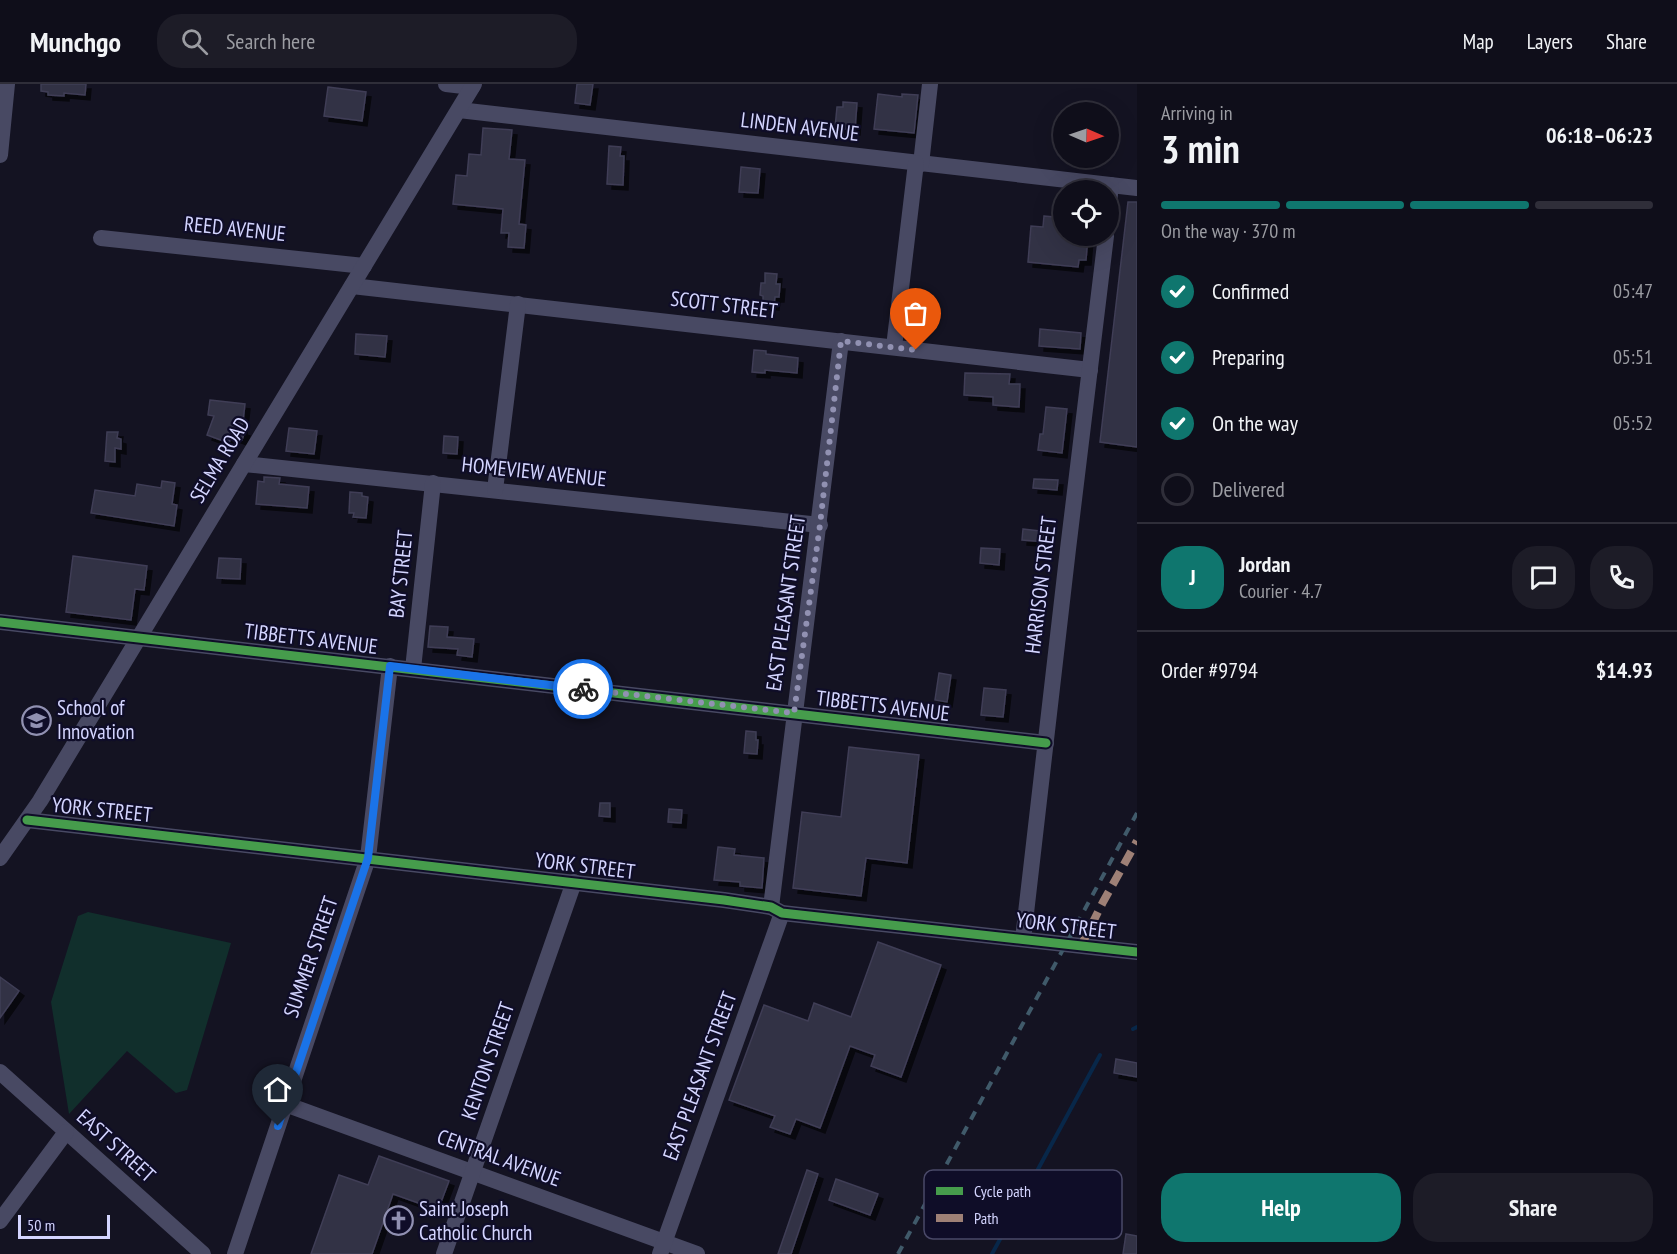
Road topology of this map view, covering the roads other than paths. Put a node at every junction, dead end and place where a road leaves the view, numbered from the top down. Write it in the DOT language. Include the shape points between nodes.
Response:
graph roads {
  1 [pos="8,84"];
  2 [pos="446,84"];
  3 [pos="930,84"];
  4 [pos="473,86"];
  5 [pos="459,110"];
  6 [pos="0,155"];
  7 [pos="918,163"];
  8 [pos="1068,180"];
  9 [pos="1119,186"];
  10 [pos="1137,188"];
  11 [pos="101,238"];
  12 [pos="1105,246"];
  13 [pos="364,266"];
  14 [pos="352,286"];
  15 [pos="518,304"];
  16 [pos="841,341"];
  17 [pos="894,347"];
  18 [pos="1090,370"];
  19 [pos="244,464"];
  20 [pos="433,483"];
  21 [pos="495,490"];
  22 [pos="820,525"];
  23 [pos="0,622"];
  24 [pos="139,638"];
  25 [pos="390,666"];
  26 [pos="413,669"];
  27 [pos="794,713"];
  28 [pos="1046,743"];
  29 [pos="27,820"];
  30 [pos="0,858"];
  31 [pos="368,858"];
  32 [pos="574,882"];
  33 [pos="776,910"];
  34 [pos="1023,939"];
  35 [pos="1137,952"];
  36 [pos="0,1072"];
  37 [pos="285,1104"];
  38 [pos="66,1132"];
  39 [pos="473,1173"];
  40 [pos="0,1221"];
  41 [pos="662,1248"];
  42 [pos="203,1254"];
  43 [pos="235,1254"];
  44 [pos="444,1254"];
  45 [pos="697,1254"];
  1 -- 6 [label="street"];
  2 -- 4 [label="street"];
  3 -- 7 [label="street"];
  4 -- 5 [label="street, SELMA ROAD"];
  5 -- 7 [label="street, LINDEN AVENUE"];
  5 -- 13 [label="street, SELMA ROAD"];
  7 -- 8 [label="street, LINDEN AVENUE"];
  7 -- 17 [label="street"];
  9 -- 10 [label="street, LINDEN AVENUE"];
  11 -- 13 [label="street, REED AVENUE"];
  12 -- 18 [label="street, HARRISON STREET"];
  13 -- 14 [label="street, SELMA ROAD"];
  14 -- 15 [label="street, SCOTT STREET"];
  14 -- 19 [label="street, SELMA ROAD"];
  15 -- 16 [label="street, SCOTT STREET"];
  15 -- 21 [label="street"];
  16 -- 17 [label="street, SCOTT STREET"];
  16 -- 22 [label="street, EAST PLEASANT STREET"];
  17 -- 18 [label="street, SCOTT STREET"];
  18 -- 28 [label="street, HARRISON STREET"];
  19 -- 20 [label="street, HOMEVIEW AVENUE"];
  19 -- 24 [label="street, SELMA ROAD"];
  20 -- 21 [label="street, HOMEVIEW AVENUE"];
  20 -- 26 [label="street, BAY STREET"];
  21 -- 22 [label="street, HOMEVIEW AVENUE"];
  22 -- 27 [label="street, EAST PLEASANT STREET"];
  23 -- 24 [label="street, TIBBETTS AVENUE"];
  24 -- 25 [label="street, TIBBETTS AVENUE"];
  24 -- 29 [label="street, SELMA ROAD"];
  25 -- 26 [label="street, TIBBETTS AVENUE"];
  25 -- 31 [label="street, SUMMER STREET"];
  26 -- 27 [label="street, TIBBETTS AVENUE"];
  27 -- 28 [label="street, TIBBETTS AVENUE"];
  27 -- 33 [label="street, EAST PLEASANT STREET"];
  28 -- 34 [label="street, HARRISON STREET"];
  29 -- 30 [label="street, SELMA ROAD"];
  29 -- 31 [label="street, YORK STREET"];
  31 -- 32 [label="street, YORK STREET"];
  31 -- 37 [label="street, SUMMER STREET"];
  32 -- 33 [label="street, YORK STREET"];
  32 -- 39 [label="street, KENTON STREET"];
  33 -- 34 [label="street, YORK STREET"];
  33 -- 41 [label="street, EAST PLEASANT STREET"];
  34 -- 35 [label="street, YORK STREET"];
  36 -- 38 [label="street, EAST STREET"];
  37 -- 39 [label="street, CENTRAL AVENUE"];
  37 -- 43 [label="street, SUMMER STREET"];
  38 -- 40 [label="street"];
  38 -- 42 [label="street, EAST STREET"];
  39 -- 41 [label="street, CENTRAL AVENUE"];
  39 -- 44 [label="street, KENTON STREET"];
  41 -- 45 [label="street, CENTRAL AVENUE"];
}
